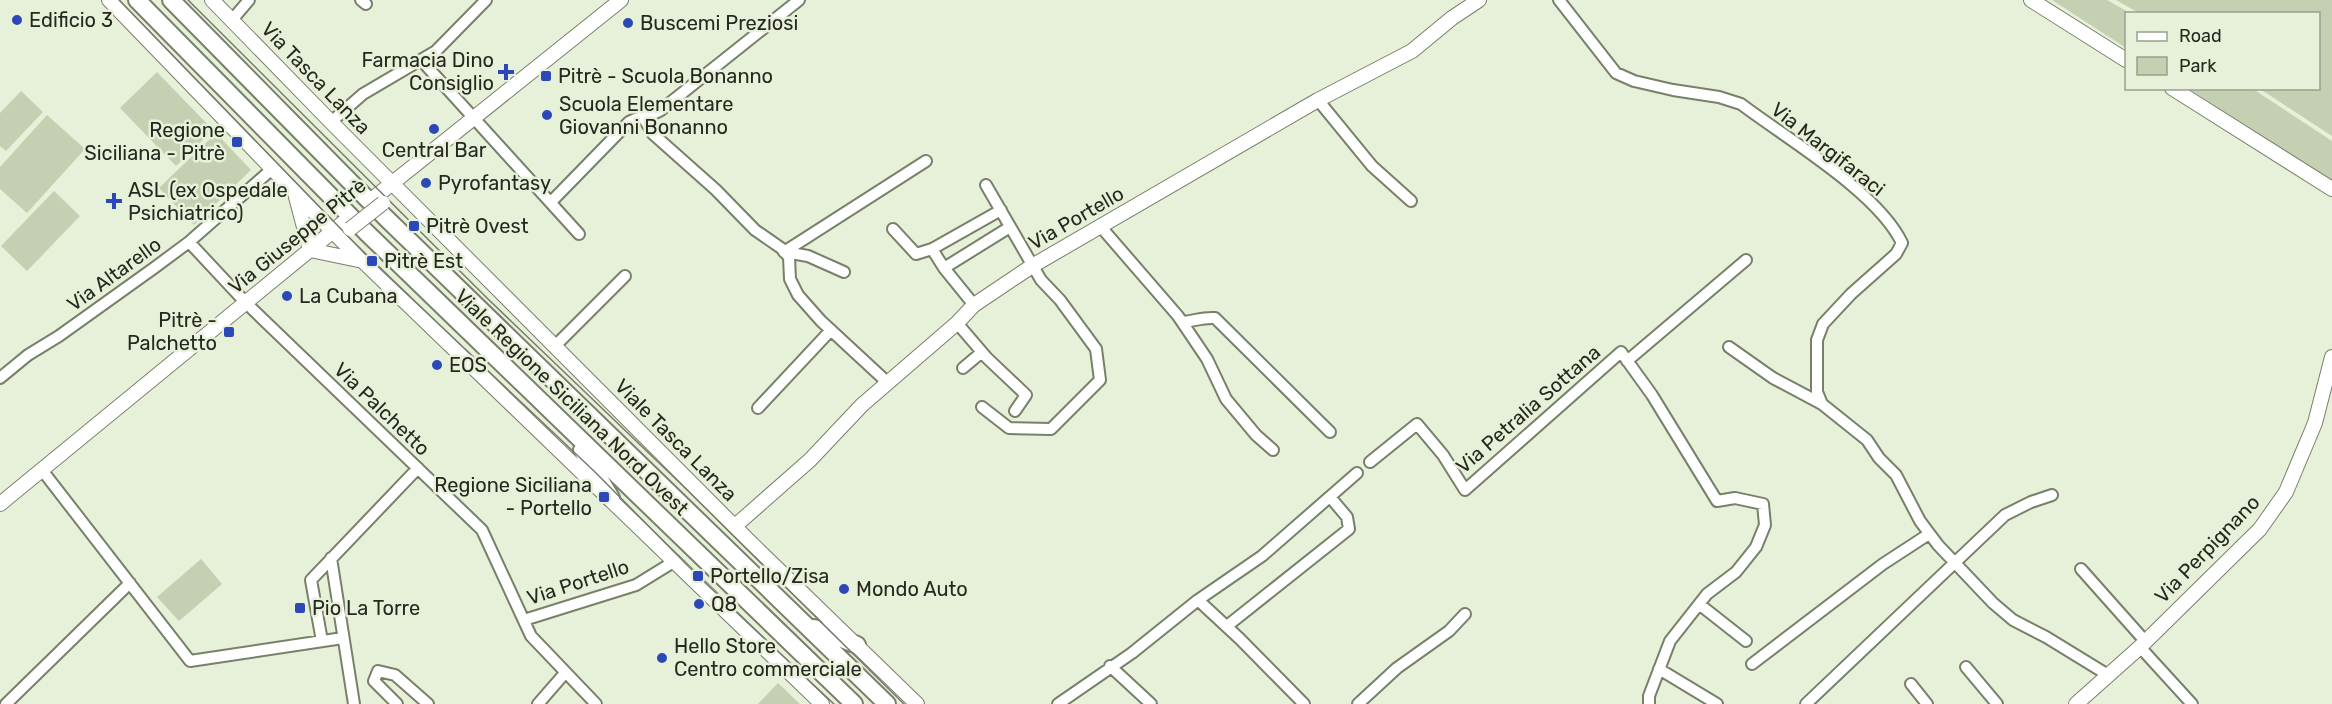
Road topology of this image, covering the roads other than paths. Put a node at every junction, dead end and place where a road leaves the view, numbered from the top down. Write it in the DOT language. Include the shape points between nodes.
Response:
graph roads {
  1 [pos="109,0"];
  2 [pos="124,0"];
  3 [pos="171,0"];
  4 [pos="212,0"];
  5 [pos="249,0"];
  6 [pos="486,0"];
  7 [pos="621,0"];
  8 [pos="799,0"];
  9 [pos="1479,0"];
  10 [pos="1558,0"];
  11 [pos="2031,0"];
  12 [pos="141,4"];
  13 [pos="232,20"];
  14 [pos="2125,59"];
  15 [pos="422,61"];
  16 [pos="2175,90"];
  17 [pos="1318,100"];
  18 [pos="643,117"];
  19 [pos="476,118"];
  20 [pos="331,122"];
  21 [pos="926,161"];
  22 [pos="271,170"];
  23 [pos="393,184"];
  24 [pos="986,185"];
  25 [pos="2332,189"];
  26 [pos="296,195"];
  27 [pos="379,200"];
  28 [pos="410,201"];
  29 [pos="1411,201"];
  30 [pos="551,202"];
  31 [pos="1001,210"];
  32 [pos="1010,227"];
  33 [pos="1101,227"];
  34 [pos="892,229"];
  35 [pos="579,234"];
  36 [pos="338,236"];
  37 [pos="189,242"];
  38 [pos="932,249"];
  39 [pos="310,250"];
  40 [pos="787,255"];
  41 [pos="1746,260"];
  42 [pos="363,261"];
  43 [pos="1032,266"];
  44 [pos="944,268"];
  45 [pos="844,272"];
  46 [pos="625,276"];
  47 [pos="246,303"];
  48 [pos="974,305"];
  49 [pos="1183,322"];
  50 [pos="960,326"];
  51 [pos="831,330"];
  52 [pos="555,346"];
  53 [pos="1729,347"];
  54 [pos="982,352"];
  55 [pos="2332,357"];
  56 [pos="1628,361"];
  57 [pos="963,368"];
  58 [pos="0,378"];
  59 [pos="888,383"];
  60 [pos="1822,404"];
  61 [pos="982,407"];
  62 [pos="758,408"];
  63 [pos="1016,411"];
  64 [pos="1330,432"];
  65 [pos="573,434"];
  66 [pos="1273,450"];
  67 [pos="1370,462"];
  68 [pos="418,468"];
  69 [pos="42,470"];
  70 [pos="1357,473"];
  71 [pos="2052,495"];
  72 [pos="1330,497"];
  73 [pos="611,498"];
  74 [pos="0,504"];
  75 [pos="735,526"];
  76 [pos="1929,534"];
  77 [pos="331,558"];
  78 [pos="675,561"];
  79 [pos="1954,562"];
  80 [pos="2081,568"];
  81 [pos="130,584"];
  82 [pos="1198,600"];
  83 [pos="1699,604"];
  84 [pos="1465,614"];
  85 [pos="524,620"];
  86 [pos="805,624"];
  87 [pos="1227,626"];
  88 [pos="343,638"];
  89 [pos="322,641"];
  90 [pos="1746,641"];
  91 [pos="2142,644"];
  92 [pos="856,645"];
  93 [pos="1752,664"];
  94 [pos="1110,666"];
  95 [pos="1966,667"];
  96 [pos="1659,669"];
  97 [pos="565,673"];
  98 [pos="2108,675"];
  99 [pos="1911,684"];
  100 [pos="12,702"];
  101 [pos="354,704"];
  102 [pos="397,704"];
  103 [pos="428,704"];
  104 [pos="538,704"];
  105 [pos="596,704"];
  106 [pos="822,704"];
  107 [pos="854,704"];
  108 [pos="887,704"];
  109 [pos="917,704"];
  110 [pos="1058,704"];
  111 [pos="1151,704"];
  112 [pos="1304,704"];
  113 [pos="1358,704"];
  114 [pos="1649,704"];
  115 [pos="1717,704"];
  116 [pos="1806,704"];
  117 [pos="1927,704"];
  118 [pos="1996,704"];
  119 [pos="2076,704"];
  120 [pos="2192,704"];
  1 -- 22 [label="street"];
  2 -- 12 [label="main road"];
  3 -- 86 [label="main road, Viale Regione Siciliana Nord Ovest" via="386,218"];
  4 -- 13 [label="street, Via Tasca Lanza"];
  5 -- 13 [label="street"];
  6 -- 15 [label="street"];
  7 -- 19 [label="street, Via Giuseppe Pitrè"];
  8 -- 18 [label="street" via="661,110"];
  9 -- 17 [label="street, Via Portello" via="1412,51"];
  10 -- 60 [label="street, Via Margifaraci" via="1616,73 1634,81 1741,104 1865,197 1895,229 1902,243 1896,254 1823,324 1817,340 1817,392"];
  11 -- 14 [label="street"];
  12 -- 65 [label="main road, Viale Regione Siciliana Nord Ovest" via="255,122"];
  13 -- 20 [label="street, Via Tasca Lanza"];
  15 -- 19 [label="street"];
  15 -- 20 [label="street" via="363,94"];
  16 -- 25 [label="street"];
  17 -- 29 [label="street" via="1372,166"];
  17 -- 33 [label="street, Via Portello"];
  18 -- 30 [label="street" via="629,122"];
  18 -- 40 [label="street" via="653,134"];
  19 -- 23 [label="street, Via Giuseppe Pitrè"];
  19 -- 30 [label="street"];
  20 -- 23 [label="street, Via Tasca Lanza"];
  21 -- 40 [label="street"];
  22 -- 26 [label="street"];
  22 -- 37 [label="street, Via Altarello"];
  23 -- 27 [label="street, Via Giuseppe Pitrè"];
  23 -- 28 [label="street"];
  24 -- 31 [label="street"];
  26 -- 36 [label="street"];
  26 -- 39 [label="street"];
  27 -- 28 [label="street, Via Giuseppe Pitrè" via="392,197"];
  27 -- 36 [label="street, Via Giuseppe Pitrè, bridge"];
  28 -- 52 [label="street, Viale Tasca Lanza"];
  30 -- 35 [label="street"];
  31 -- 32 [label="street"];
  31 -- 38 [label="street"];
  32 -- 43 [label="street"];
  32 -- 44 [label="street"];
  33 -- 43 [label="street, Via Portello"];
  33 -- 49 [label="street"];
  34 -- 38 [label="street" via="916,254"];
  36 -- 39 [label="street, Via Giuseppe Pitrè"];
  36 -- 42 [label="street"];
  37 -- 47 [label="street, Via Palchetto"];
  37 -- 58 [label="street, Via Altarello"];
  38 -- 44 [label="street"];
  39 -- 42 [label="street"];
  39 -- 47 [label="street, Via Giuseppe Pitrè"];
  40 -- 45 [label="street" via="808,256"];
  40 -- 51 [label="street" via="790,279 798,295"];
  41 -- 56 [label="street, Via Petralia Sottana"];
  42 -- 73 [label="street"];
  43 -- 48 [label="street, Via Portello"];
  43 -- 61 [label="street" via="1096,350 1100,380 1051,429 1009,428"];
  44 -- 48 [label="street"];
  46 -- 52 [label="street"];
  47 -- 68 [label="street, Via Palchetto"];
  47 -- 69 [label="street, Via Giuseppe Pitrè"];
  48 -- 50 [label="street, Via Portello"];
  49 -- 64 [label="street" via="1215,318"];
  49 -- 66 [label="street" via="1226,399"];
  50 -- 54 [label="street"];
  50 -- 59 [label="street, Via Portello"];
  51 -- 59 [label="street"];
  51 -- 62 [label="street"];
  52 -- 75 [label="street, Viale Tasca Lanza"];
  53 -- 60 [label="street" via="1773,378"];
  54 -- 57 [label="street"];
  54 -- 63 [label="street" via="1026,395"];
  55 -- 91 [label="street, Via Perpignano" via="2315,423 2286,492 2260,529"];
  56 -- 67 [label="street, Via Petralia Sottana" via="1621,352 1465,490 1417,424"];
  56 -- 83 [label="street" via="1717,501 1735,498 1763,504 1765,525 1756,547 1736,572"];
  59 -- 75 [label="street, Via Portello"];
  60 -- 76 [label="street" via="1867,440 1896,475"];
  65 -- 73 [label="main road"];
  65 -- 107 [label="main road, Viale Regione Siciliana Nord Ovest"];
  68 -- 77 [label="street"];
  68 -- 85 [label="street, Via Palchetto" via="482,530"];
  69 -- 74 [label="street, Via Giuseppe Pitrè"];
  69 -- 81 [label="street"];
  70 -- 72 [label="street"];
  71 -- 79 [label="street" via="2005,515"];
  72 -- 82 [label="street" via="1262,556"];
  72 -- 87 [label="street" via="1347,517 1349,529"];
  73 -- 78 [label="street"];
  75 -- 92 [label="street, Viale Tasca Lanza"];
  76 -- 79 [label="street"];
  76 -- 93 [label="street" via="1883,564"];
  77 -- 88 [label="street"];
  77 -- 89 [label="street" via="311,580"];
  78 -- 85 [label="street, Via Portello" via="636,585"];
  78 -- 106 [label="street"];
  79 -- 98 [label="street" via="2013,620"];
  79 -- 116 [label="street"];
  80 -- 91 [label="street"];
  81 -- 89 [label="street" via="190,661"];
  81 -- 100 [label="street"];
  82 -- 87 [label="street"];
  82 -- 94 [label="street"];
  83 -- 90 [label="street"];
  83 -- 96 [label="street" via="1670,641"];
  84 -- 113 [label="street"];
  85 -- 97 [label="street, Via Palchetto" via="531,636"];
  86 -- 92 [label="main road"];
  86 -- 108 [label="main road, Viale Regione Siciliana Nord Ovest"];
  87 -- 112 [label="street"];
  88 -- 89 [label="street"];
  88 -- 101 [label="street"];
  91 -- 98 [label="street, Via Perpignano"];
  91 -- 120 [label="street"];
  92 -- 109 [label="street, Viale Tasca Lanza"];
  94 -- 110 [label="street"];
  94 -- 111 [label="street"];
  95 -- 118 [label="street"];
  96 -- 114 [label="street"];
  96 -- 115 [label="street"];
  97 -- 104 [label="street"];
  97 -- 105 [label="street, Via Palchetto"];
  98 -- 119 [label="street, Via Perpignano"];
  99 -- 117 [label="street"];
  102 -- 103 [label="street" via="374,681 378,671 395,675"];
}
